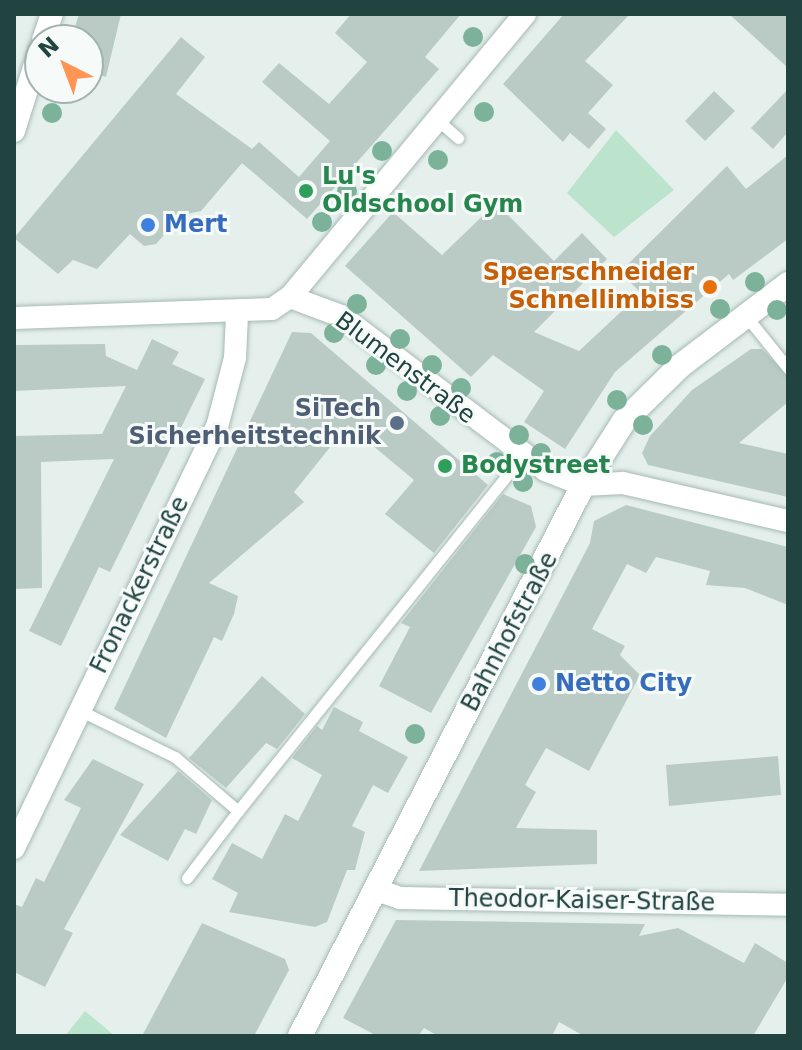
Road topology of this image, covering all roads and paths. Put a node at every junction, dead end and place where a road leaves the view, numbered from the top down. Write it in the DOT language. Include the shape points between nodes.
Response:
graph roads {
  1 [pos="525,14"];
  2 [pos="24,99"];
  3 [pos="434,117"];
  4 [pos="14,131"];
  5 [pos="458,138"];
  6 [pos="788,284"];
  7 [pos="290,297"];
  8 [pos="237,315"];
  9 [pos="745,315"];
  10 [pos="14,318"];
  11 [pos="788,368"];
  12 [pos="522,457"];
  13 [pos="583,485"];
  14 [pos="788,521"];
  15 [pos="79,710"];
  16 [pos="238,811"];
  17 [pos="14,848"];
  18 [pos="187,878"];
  19 [pos="377,890"];
  20 [pos="788,905"];
  21 [pos="300,1036"];
  1 -- 3 [label="street"];
  2 -- 4 [label="street"];
  3 -- 5 [label="lane"];
  3 -- 7 [label="street"];
  6 -- 9 [label="street, Bahnhofstraße"];
  7 -- 8 [label="street"];
  7 -- 12 [label="street, Blumenstraße" via="341,316"];
  8 -- 10 [label="street"];
  8 -- 15 [label="street, Fronackerstraße" via="235,358 217,427"];
  9 -- 11 [label="lane"];
  9 -- 13 [label="street, Bahnhofstraße" via="648,394"];
  12 -- 13 [label="street, Blumenstraße"];
  12 -- 16 [label="lane"];
  13 -- 14 [label="street, Blumenstraße" via="623,483"];
  13 -- 19 [label="street, Bahnhofstraße"];
  15 -- 16 [label="lane" via="175,757"];
  15 -- 17 [label="street, Fronackerstraße"];
  16 -- 18 [label="lane"];
  19 -- 20 [label="street, Theodor-Kaiser-Straße" via="400,898"];
  19 -- 21 [label="street, Bahnhofstraße"];
}
